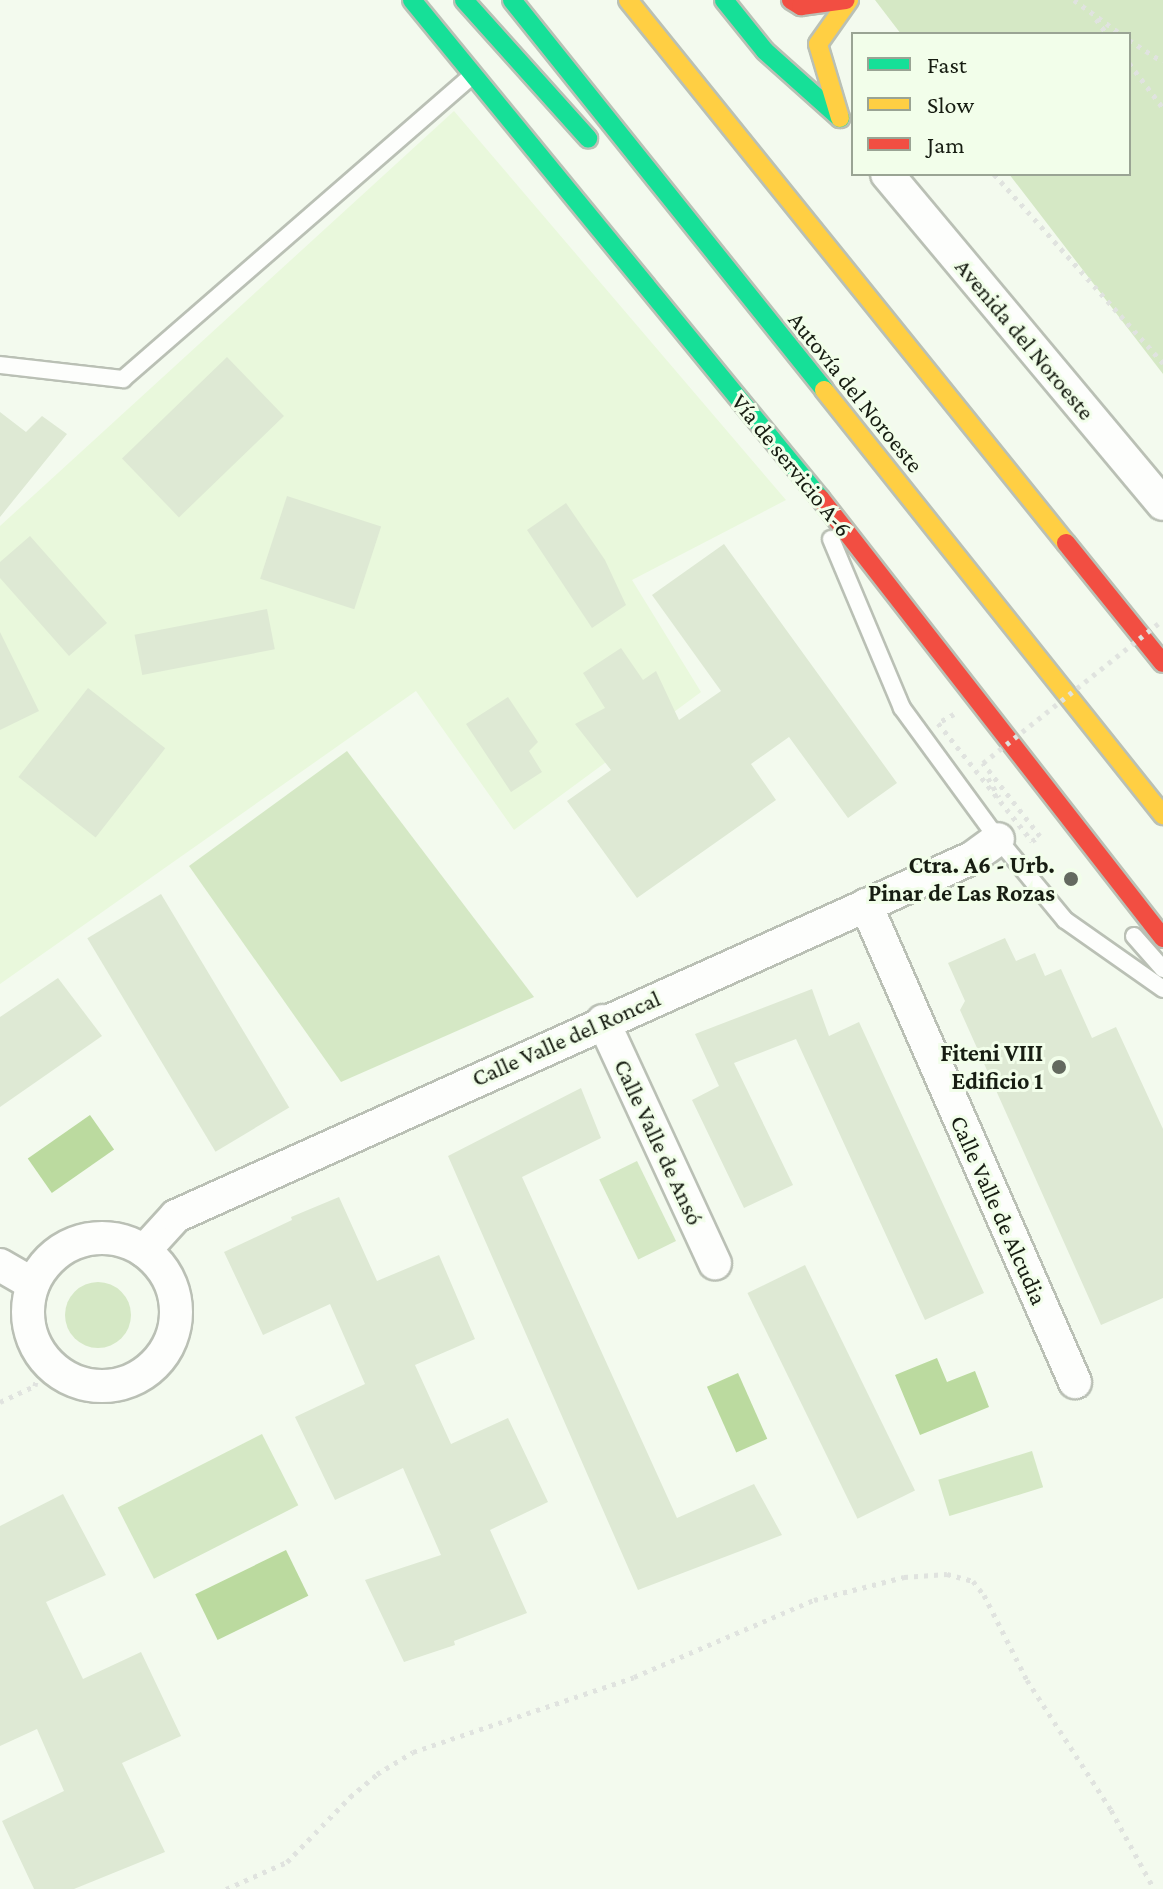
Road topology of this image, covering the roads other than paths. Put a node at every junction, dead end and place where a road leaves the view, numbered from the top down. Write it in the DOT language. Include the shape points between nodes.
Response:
graph roads {
  1 [pos="412,0"];
  2 [pos="464,0"];
  3 [pos="512,0"];
  4 [pos="628,0"];
  5 [pos="724,0"];
  6 [pos="751,0"];
  7 [pos="791,0"];
  8 [pos="848,0"];
  9 [pos="471,76"];
  10 [pos="846,126"];
  11 [pos="599,150"];
  12 [pos="889,176"];
  13 [pos="664,220"];
  14 [pos="0,365"];
  15 [pos="847,420"];
  16 [pos="808,482"];
  17 [pos="1163,504"];
  18 [pos="1163,663"];
  19 [pos="1032,765"];
  20 [pos="1163,815"];
  21 [pos="1053,824"];
  22 [pos="998,839"];
  23 [pos="866,905"];
  24 [pos="1122,920"];
  25 [pos="1163,938"];
  26 [pos="1163,969"];
  27 [pos="1163,989"];
  28 [pos="603,1021"];
  29 [pos="144,1251"];
  30 [pos="715,1263"];
  31 [pos="0,1265"];
  32 [pos="33,1284"];
  33 [pos="1075,1382"];
  1 -- 9 [label="main road, Vía de servicio A-6"];
  2 -- 11 [label="main road"];
  3 -- 15 [label="main road, Autovía del Noroeste"];
  4 -- 18 [label="main road"];
  5 -- 10 [label="main road" via="765,51"];
  6 -- 10 [label="street"];
  7 -- 8 [label="main road" via="801,6"];
  8 -- 10 [label="main road" via="818,44"];
  9 -- 14 [label="lane" via="123,379"];
  9 -- 16 [label="main road, Vía de servicio A-6"];
  12 -- 17 [label="street, Avenida del Noroeste"];
  13 -- 15 [label="main road"];
  15 -- 20 [label="main road, Autovía del Noroeste"];
  16 -- 19 [label="main road, Vía de servicio A-6"];
  16 -- 22 [label="lane" via="902,708"];
  19 -- 21 [label="lane"];
  19 -- 25 [label="main road, Vía de servicio A-6"];
  22 -- 23 [label="street, Calle Valle del Roncal" via="972,858"];
  22 -- 27 [label="lane" via="1065,920"];
  23 -- 28 [label="street, Calle Valle del Roncal"];
  23 -- 33 [label="street, Calle Valle de Alcudia"];
  24 -- 26 [label="lane"];
  28 -- 29 [label="street, Calle Valle del Roncal" via="176,1216"];
  28 -- 30 [label="street, Calle Valle de Ansó"];
  29 -- 32 [label="street" via="124,1241 81,1241 53,1258"];
  29 -- 32 [label="street" via="166,1275 177,1305 172,1338 159,1361 130,1381 106,1387 81,1384 59,1373 41,1355 31,1333 28,1308"];
  31 -- 32 [label="street"];
}
